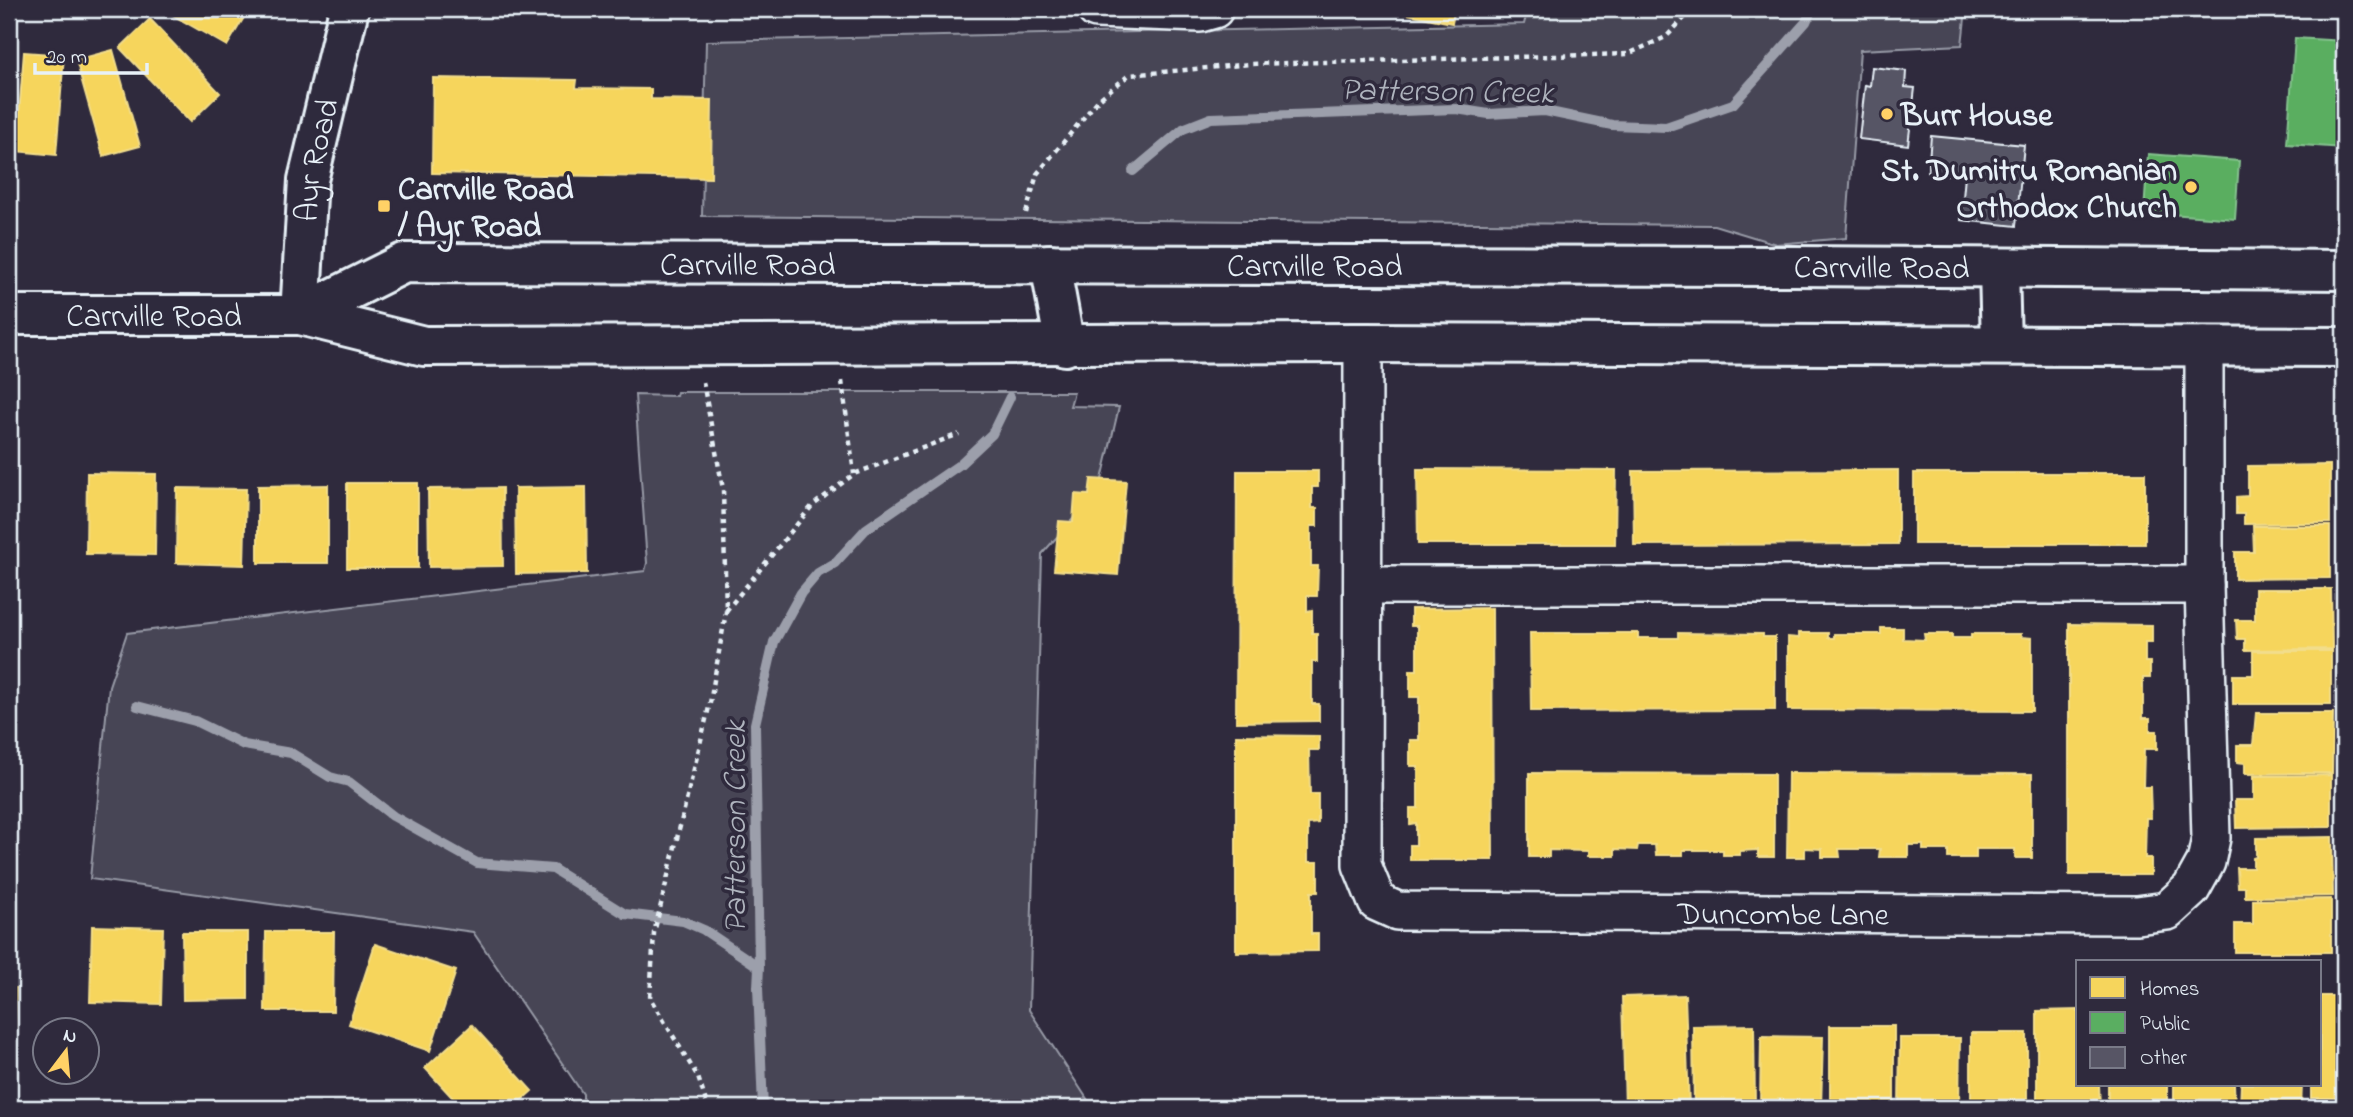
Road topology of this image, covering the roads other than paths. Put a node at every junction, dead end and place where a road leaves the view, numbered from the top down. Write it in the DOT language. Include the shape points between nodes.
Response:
graph roads {
  1 [pos="349,9"];
  2 [pos="1096,9"];
  3 [pos="1214,9"];
  4 [pos="1050,264"];
  5 [pos="1999,269"];
  6 [pos="2344,270"];
  7 [pos="9,315"];
  8 [pos="300,315"];
  9 [pos="1363,344"];
  10 [pos="2001,345"];
  11 [pos="1065,346"];
  12 [pos="2204,346"];
  13 [pos="2344,347"];
  14 [pos="2204,584"];
  15 [pos="1363,585"];
  1 -- 8 [label="main road, Ayr Road" via="308,180"];
  2 -- 3 [label="street" via="1200,13"];
  4 -- 5 [label="main road, Carrville Road"];
  4 -- 8 [label="main road, Carrville Road" via="404,263"];
  4 -- 11 [label="main road"];
  5 -- 6 [label="main road, Carrville Road"];
  5 -- 10 [label="main road"];
  7 -- 8 [label="main road, Carrville Road"];
  8 -- 11 [label="main road, Carrville Road" via="424,346"];
  9 -- 10 [label="main road, Carrville Road"];
  9 -- 11 [label="main road, Carrville Road"];
  9 -- 15 [label="street, Duncombe Lane"];
  10 -- 12 [label="main road, Carrville Road"];
  12 -- 13 [label="main road, Carrville Road"];
  12 -- 14 [label="street, Duncombe Lane"];
  14 -- 15 [label="street"];
  14 -- 15 [label="street, Duncombe Lane" via="2211,838 2206,862 2191,889 2167,911 2137,915 1397,911 1377,902 1362,864"];
}
